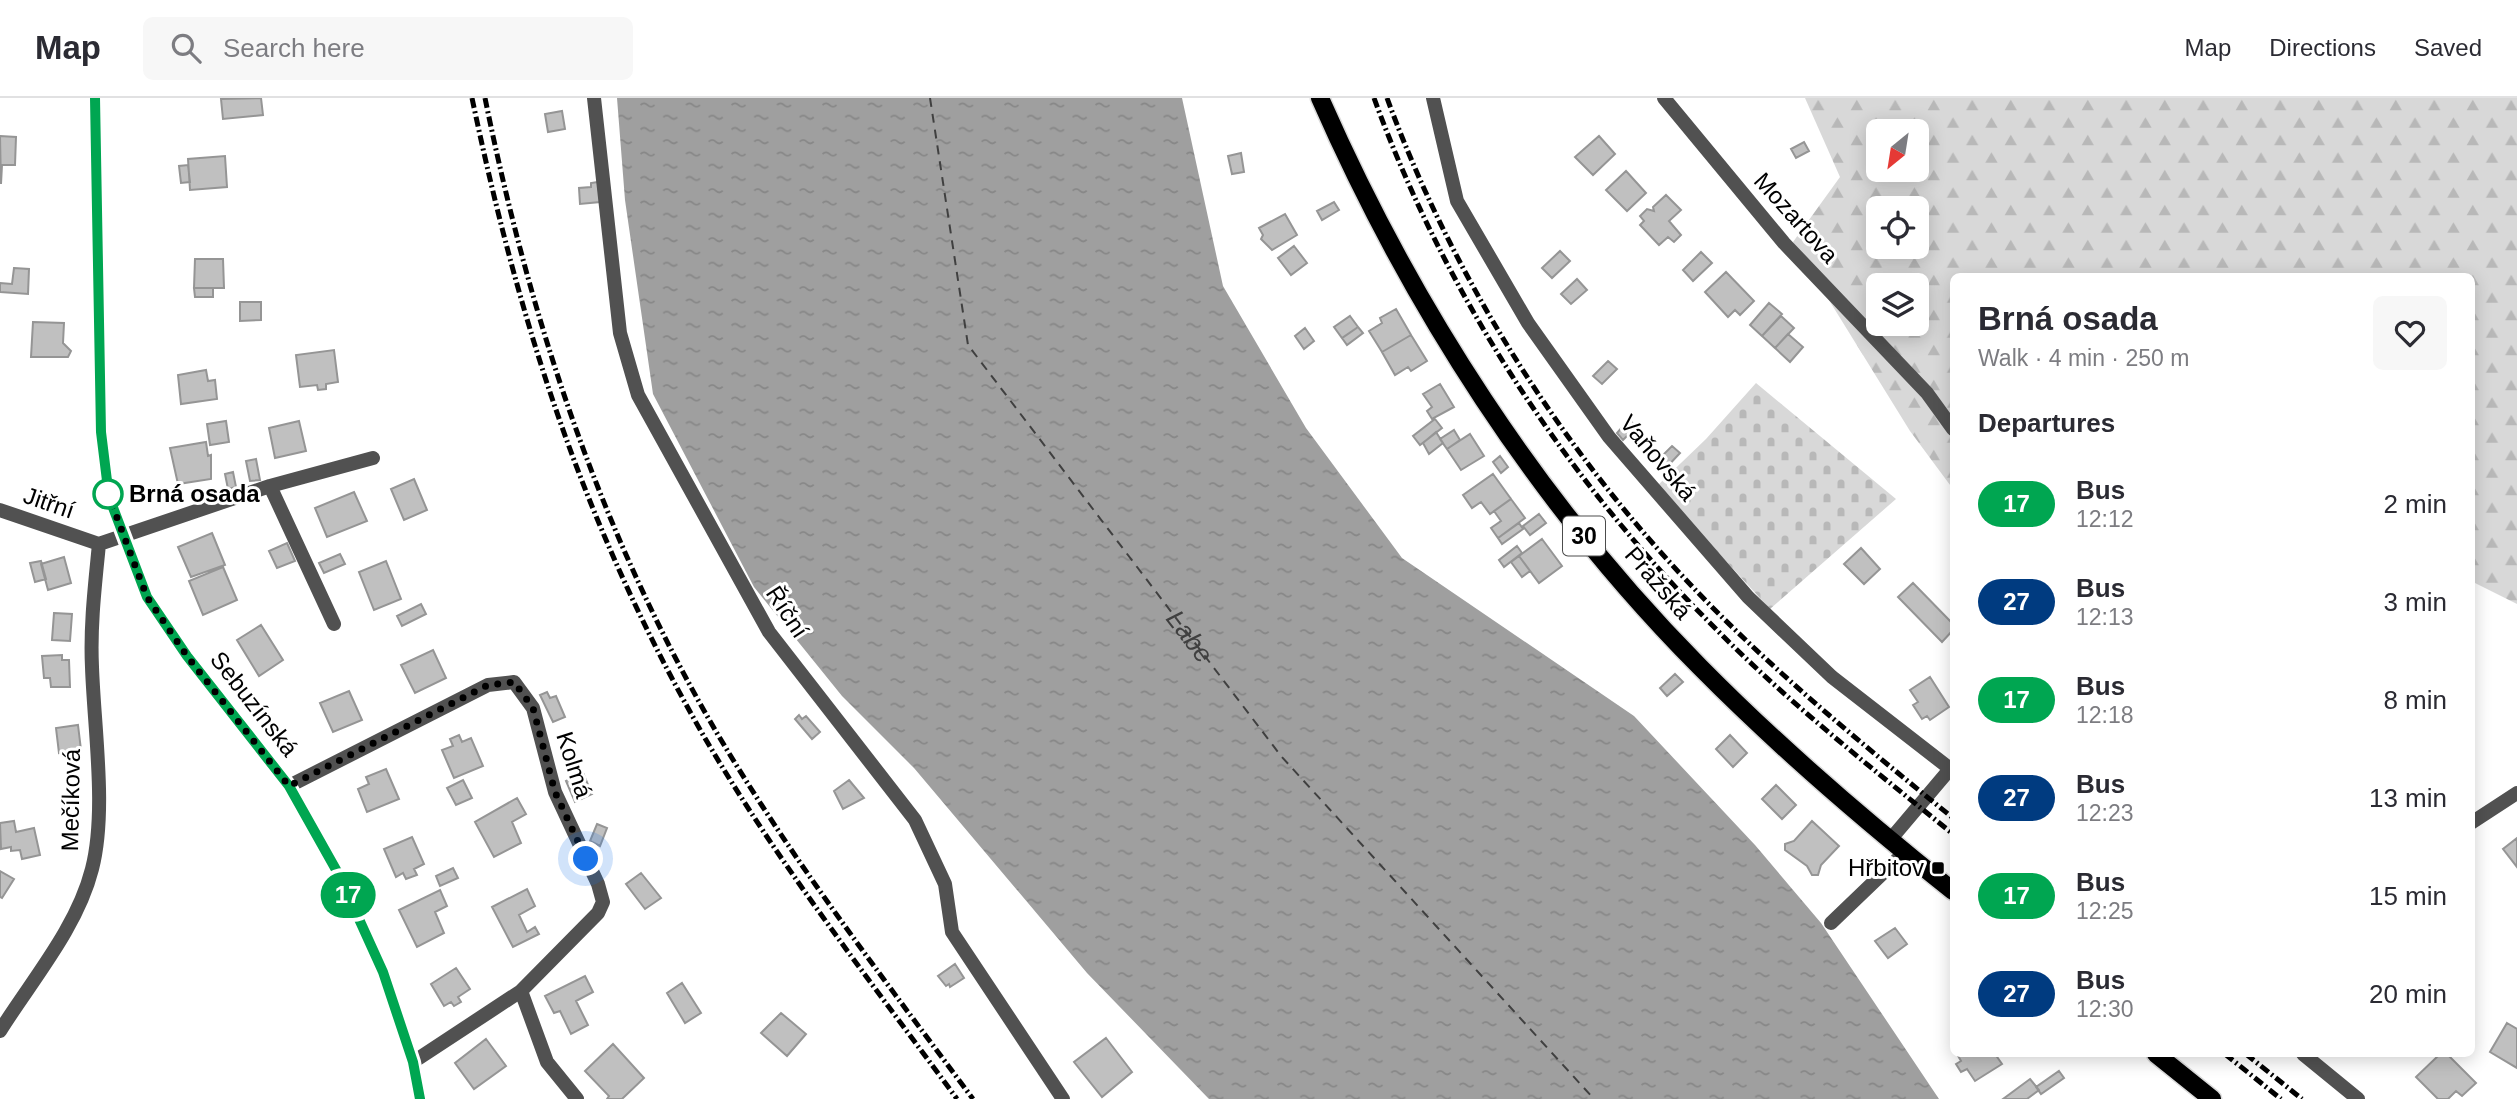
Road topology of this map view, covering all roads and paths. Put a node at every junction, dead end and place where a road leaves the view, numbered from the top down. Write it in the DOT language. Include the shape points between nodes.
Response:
graph roads {
  1 [pos="95,98"];
  2 [pos="594,98"];
  3 [pos="1320,98"];
  4 [pos="1433,98"];
  5 [pos="1664,98"];
  6 [pos="1950,425"];
  7 [pos="373,458"];
  8 [pos="270,486"];
  9 [pos="0,510"];
  10 [pos="122,535"];
  11 [pos="99,544"];
  12 [pos="334,625"];
  13 [pos="1950,768"];
  14 [pos="1950,772"];
  15 [pos="289,786"];
  16 [pos="2517,793"];
  17 [pos="2475,820"];
  18 [pos="1890,840"];
  19 [pos="1905,852"];
  20 [pos="1950,889"];
  21 [pos="1831,923"];
  22 [pos="521,991"];
  23 [pos="0,1031"];
  24 [pos="2160,1057"];
  25 [pos="2307,1057"];
  26 [pos="413,1062"];
  27 [pos="420,1099"];
  28 [pos="577,1099"];
  29 [pos="1063,1099"];
  30 [pos="2212,1099"];
  31 [pos="2358,1099"];
  1 -- 10 [label="main road, Sebuzínská" via="101,432 109,497"];
  2 -- 29 [label="street, Říční" via="620,333 638,395 769,632 915,820 944,884 952,932"];
  3 -- 18 [label="main road, Pražská / 30" via="1378,223 1429,312 1522,453 1581,531 1698,665"];
  4 -- 13 [label="street, Vaňovská" via="1457,201 1528,323 1609,437 1748,597 1832,677"];
  5 -- 6 [label="street, Mozartova" via="1784,243 1927,393"];
  7 -- 8 [label="street"];
  8 -- 10 [label="street"];
  8 -- 12 [label="street"];
  9 -- 11 [label="street, Jitřní"];
  10 -- 11 [label="street, Jitřní"];
  10 -- 15 [label="main road, Sebuzínská" via="147,597"];
  11 -- 23 [label="street, Mečíková" via="92,663 99,804 92,868 74,915"];
  14 -- 18 [label="street"];
  15 -- 22 [label="street, Kolmá" via="488,685 514,682 533,708 555,792 603,902 598,913"];
  15 -- 26 [label="main road, Sebuzínská" via="339,875 383,972"];
  16 -- 17 [label="street"];
  18 -- 19 [label="main road, Pražská / 30"];
  19 -- 20 [label="main road, Pražská / 30"];
  19 -- 21 [label="street"];
  22 -- 26 [label="street, Kolmá"];
  22 -- 28 [label="street" via="547,1062"];
  24 -- 30 [label="main road"];
  25 -- 31 [label="street"];
  26 -- 27 [label="main road, Sebuzínská"];
}
